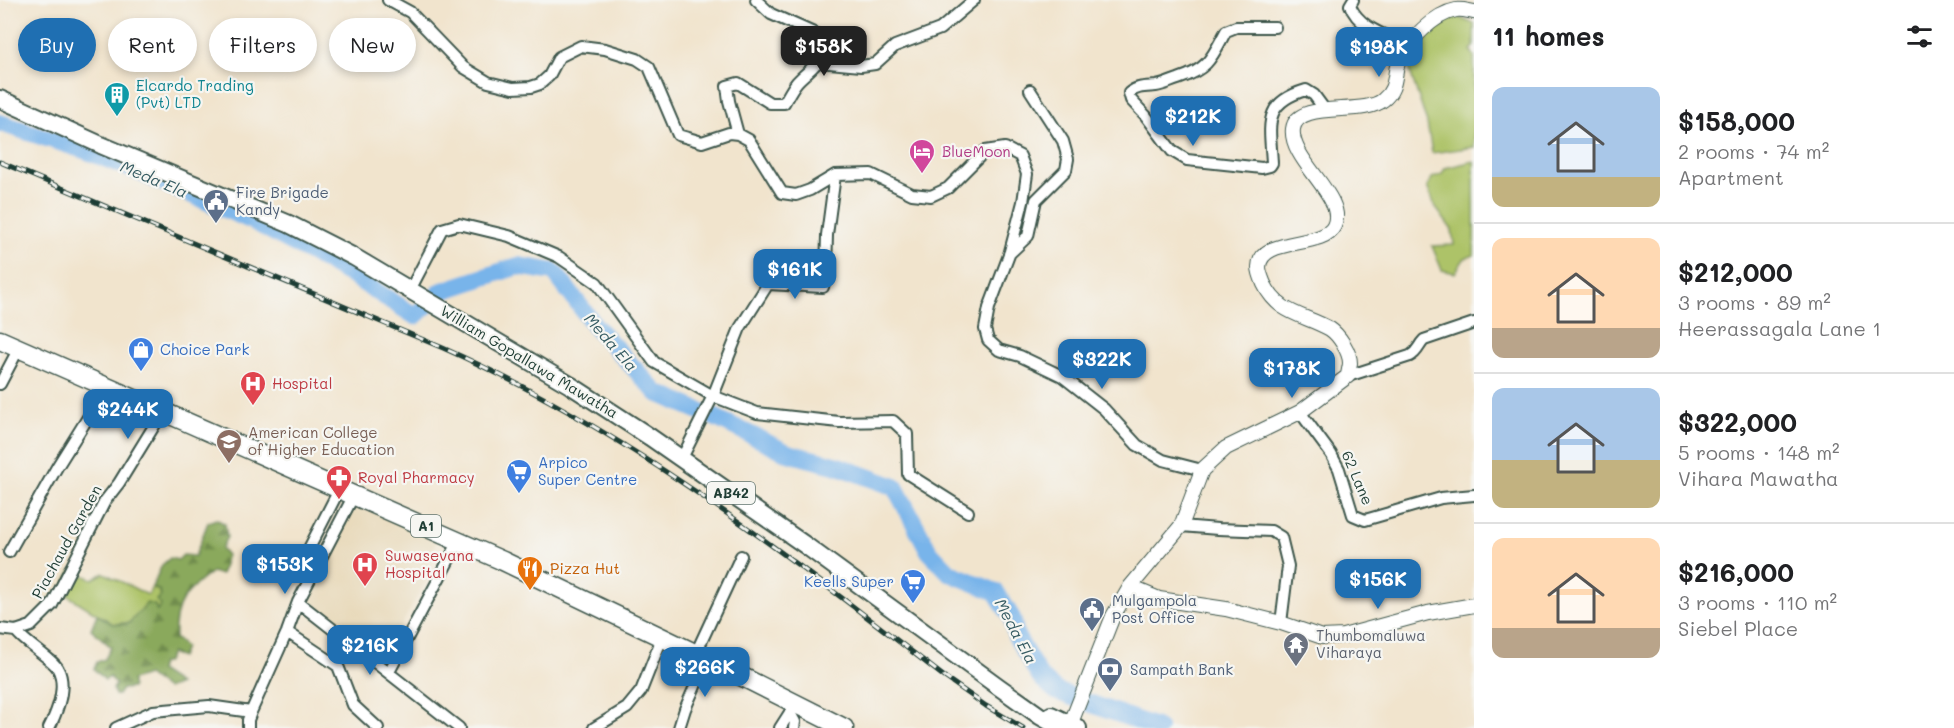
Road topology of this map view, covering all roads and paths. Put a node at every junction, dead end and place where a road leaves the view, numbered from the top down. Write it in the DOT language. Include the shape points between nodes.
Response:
graph roads {
  1 [pos="388,0"];
  2 [pos="756,0"];
  3 [pos="974,0"];
  4 [pos="1353,0"];
  5 [pos="1474,12"];
  6 [pos="1275,27"];
  7 [pos="1408,46"];
  8 [pos="819,62"];
  9 [pos="1030,90"];
  10 [pos="0,99"];
  11 [pos="1325,110"];
  12 [pos="738,134"];
  13 [pos="835,175"];
  14 [pos="1008,255"];
  15 [pos="413,293"];
  16 [pos="1474,323"];
  17 [pos="0,340"];
  18 [pos="19,348"];
  19 [pos="1348,376"];
  20 [pos="0,384"];
  21 [pos="107,387"];
  22 [pos="713,396"];
  23 [pos="1300,412"];
  24 [pos="162,413"];
  25 [pos="682,458"];
  26 [pos="1202,470"];
  27 [pos="347,491"];
  28 [pos="1474,495"];
  29 [pos="968,512"];
  30 [pos="1181,526"];
  31 [pos="459,541"];
  32 [pos="9,552"];
  33 [pos="741,556"];
  34 [pos="299,568"];
  35 [pos="1130,587"];
  36 [pos="298,602"];
  37 [pos="1474,605"];
  38 [pos="1281,623"];
  39 [pos="0,629"];
  40 [pos="16,632"];
  41 [pos="287,632"];
  42 [pos="662,638"];
  43 [pos="702,656"];
  44 [pos="389,672"];
  45 [pos="793,708"];
  46 [pos="251,712"];
  47 [pos="1069,727"];
  48 [pos="49,728"];
  49 [pos="116,728"];
  50 [pos="248,728"];
  51 [pos="378,728"];
  52 [pos="459,728"];
  53 [pos="594,728"];
  54 [pos="679,728"];
  55 [pos="780,728"];
  56 [pos="794,728"];
  57 [pos="844,728"];
  1 -- 12 [label="street" via="410,12 463,67 488,82 513,88 531,87 549,76 559,57 581,46 604,48 649,67 678,135 702,142"];
  2 -- 8 [label="street" via="771,14 816,34 822,41"];
  3 -- 8 [label="street" via="940,29 896,46 875,64"];
  4 -- 7 [label="street" via="1352,12 1359,21"];
  5 -- 7 [label="street" via="1457,10 1442,15"];
  6 -- 11 [label="street" via="1236,27 1226,31 1202,69 1159,86 1135,88 1129,93 1131,100 1172,151 1186,160 1262,168 1272,163 1269,128 1275,107 1306,90"];
  7 -- 11 [label="street" via="1388,96 1379,104 1362,109"];
  8 -- 12 [label="street" via="796,83 784,103 770,103 738,83 727,87"];
  9 -- 14 [label="street" via="1063,141 1068,159 1066,170 1036,200 1028,236"];
  10 -- 15 [label="main road, William Gopallawa Mawatha / AB42" via="289,224"];
  11 -- 19 [label="street" via="1311,112 1298,120 1293,129 1295,144 1335,207 1336,224 1317,238 1271,249 1259,267 1262,280 1279,305 1331,330 1344,345 1350,362"];
  12 -- 13 [label="street" via="749,141 782,193 796,195"];
  13 -- 14 [label="street" via="871,174 912,194 931,196 948,188 985,151 1005,148 1020,156 1027,174"];
  13 -- 22 [label="street" via="824,286 768,284 740,328"];
  14 -- 26 [label="street" via="989,308 985,329 988,340 999,350 1062,376 1104,410 1137,445 1163,460"];
  15 -- 22 [label="street" via="442,229 459,224 509,236 559,257 597,283 654,362"];
  15 -- 25 [label="main road, William Gopallawa Mawatha / AB42" via="607,408"];
  16 -- 19 [label="street" via="1424,340 1410,356"];
  17 -- 18 [label="highway, A1"];
  18 -- 20 [label="street"];
  18 -- 21 [label="highway, A1"];
  19 -- 23 [label="street"];
  21 -- 24 [label="highway, A1"];
  21 -- 32 [label="street"];
  22 -- 25 [label="street"];
  22 -- 29 [label="street" via="757,413 839,422 893,421 907,434 908,474"];
  23 -- 26 [label="street" via="1226,448"];
  23 -- 28 [label="street, 62 Lane" via="1339,469 1353,515 1365,520 1442,498"];
  24 -- 27 [label="highway, A1"];
  24 -- 40 [label="street, Piachaud Garden" via="105,501 52,605 31,626"];
  25 -- 47 [label="main road, William Gopallawa Mawatha / AB42" via="1015,698"];
  26 -- 30 [label="street"];
  27 -- 31 [label="highway, A1"];
  27 -- 34 [label="street"];
  27 -- 36 [label="street"];
  30 -- 35 [label="street"];
  30 -- 38 [label="street" via="1271,531 1281,537 1288,566"];
  31 -- 42 [label="highway, A1"];
  31 -- 44 [label="street"];
  33 -- 43 [label="street"];
  35 -- 38 [label="street" via="1159,599 1226,609"];
  35 -- 47 [label="street" via="1113,616"];
  36 -- 41 [label="street"];
  36 -- 44 [label="street"];
  37 -- 38 [label="street" via="1343,636 1322,637"];
  39 -- 40 [label="street"];
  40 -- 48 [label="street" via="58,668 62,685"];
  41 -- 46 [label="street"];
  41 -- 51 [label="street" via="338,666 353,705"];
  42 -- 43 [label="highway, A1"];
  42 -- 53 [label="street" via="641,691 627,708"];
  43 -- 45 [label="highway, A1"];
  43 -- 54 [label="street"];
  44 -- 52 [label="street"];
  45 -- 55 [label="street"];
  45 -- 56 [label="street"];
  45 -- 57 [label="highway, A1"];
  46 -- 49 [label="street" via="209,706 153,711"];
  46 -- 50 [label="street"];
}
